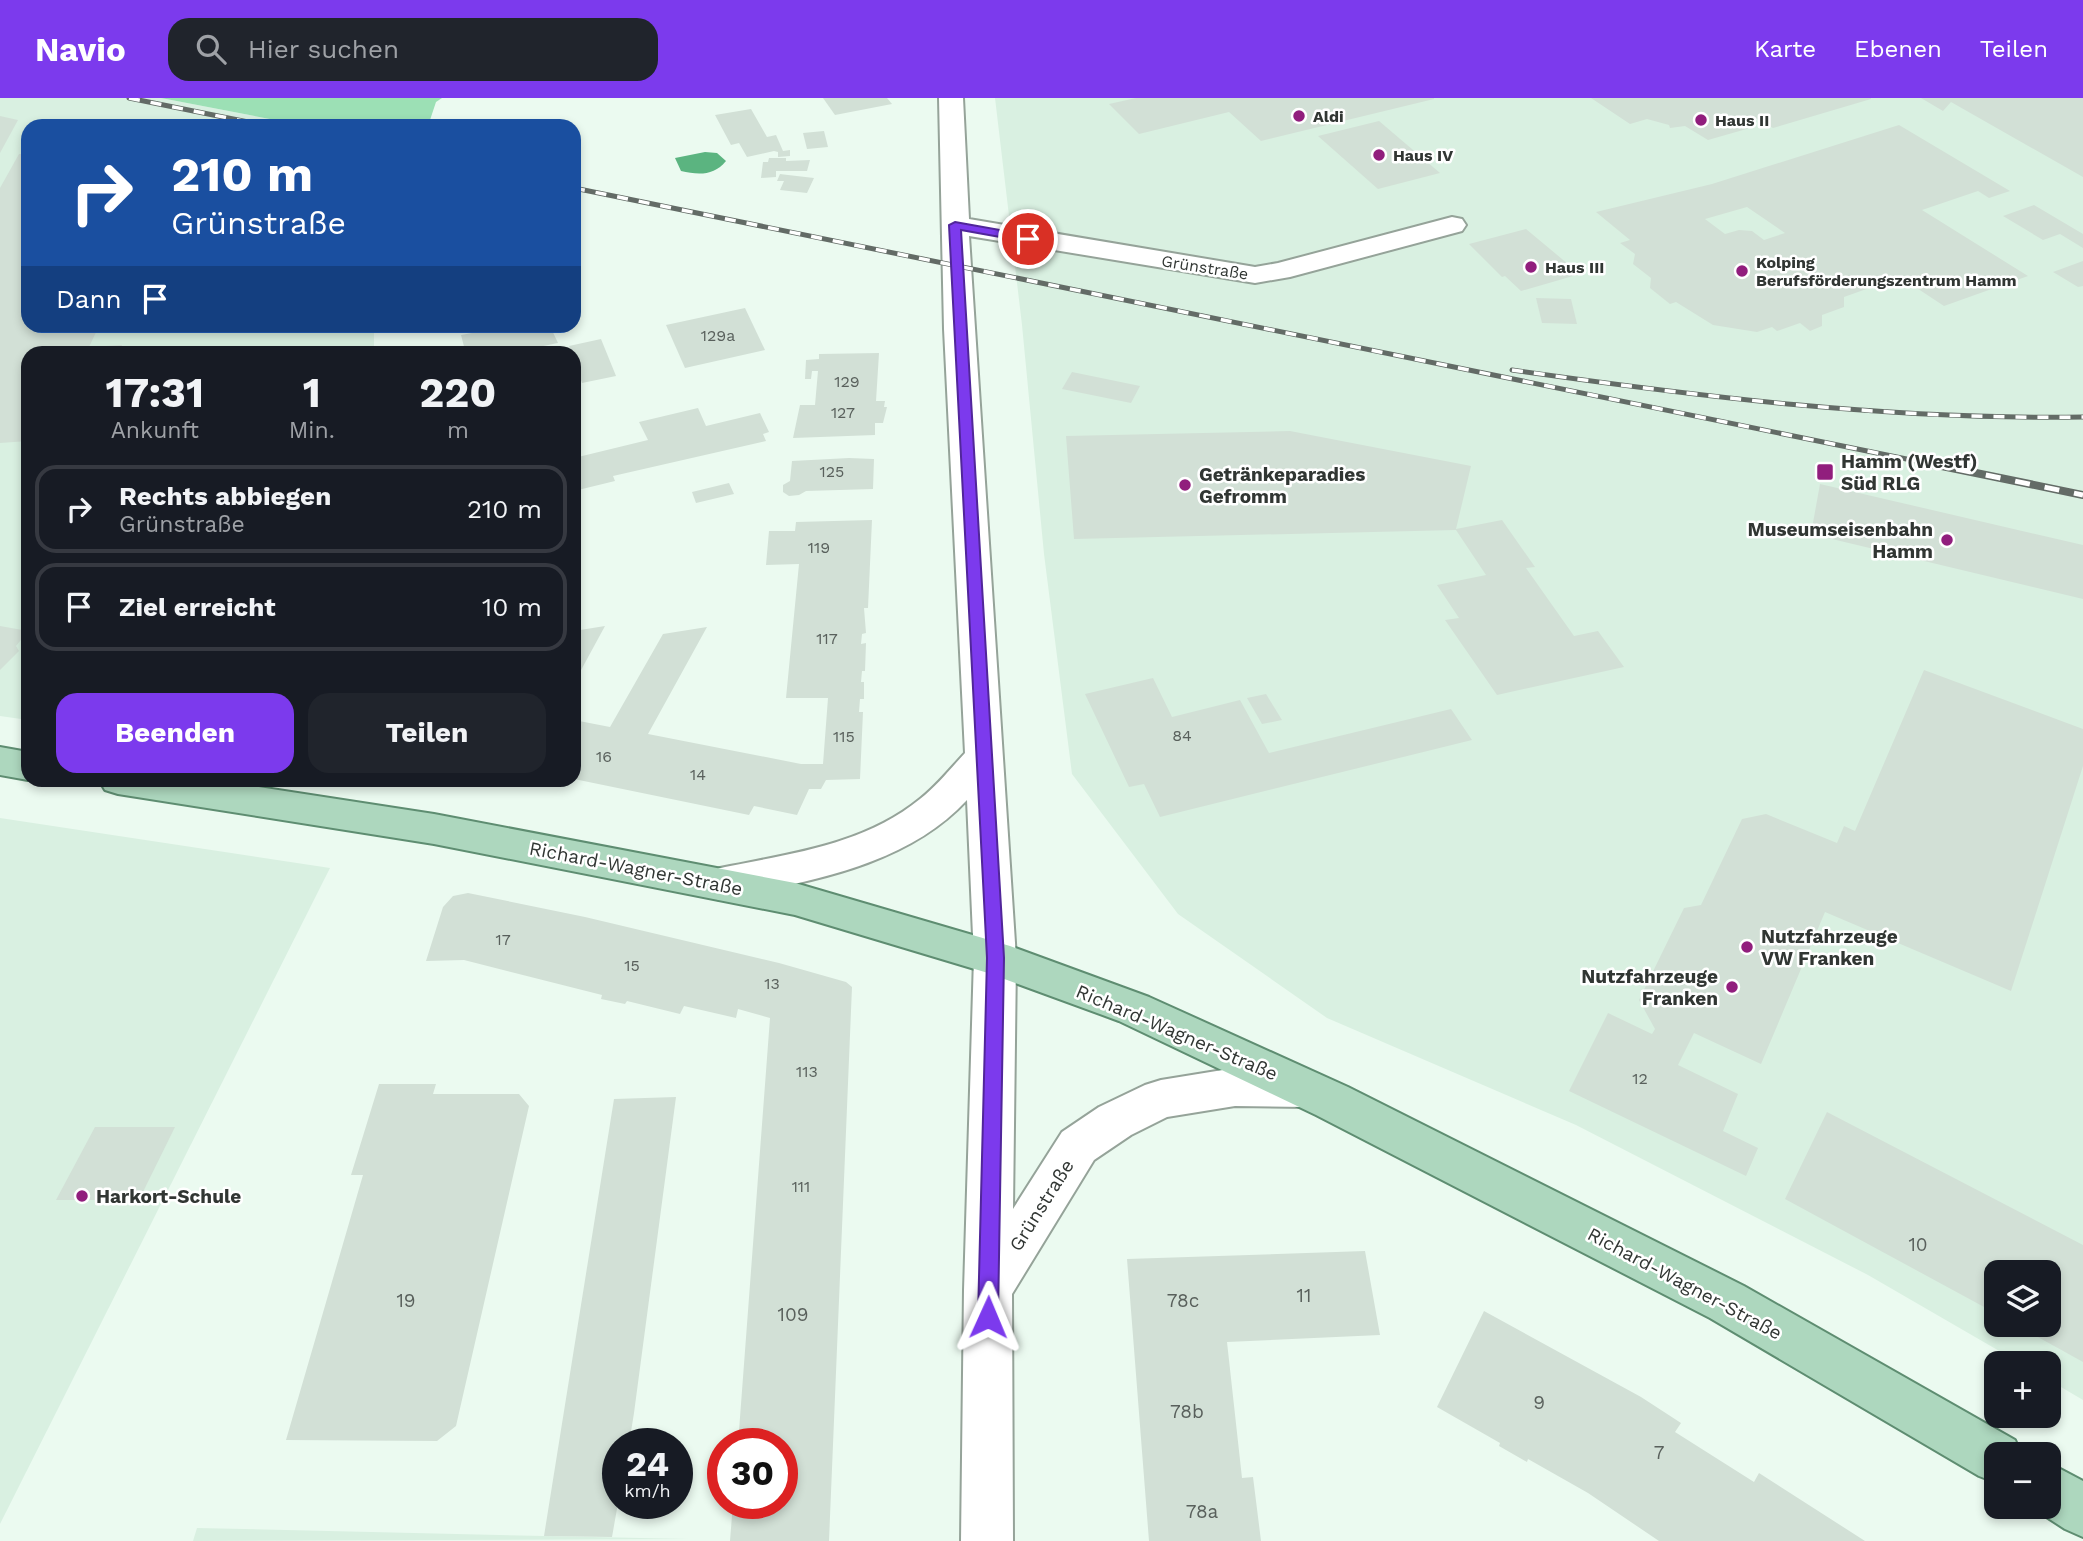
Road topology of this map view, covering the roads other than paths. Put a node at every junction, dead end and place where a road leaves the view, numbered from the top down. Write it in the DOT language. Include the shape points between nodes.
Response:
graph roads {
  1 [pos="951,98"];
  2 [pos="955,225"];
  3 [pos="1452,225"];
  4 [pos="984,756"];
  5 [pos="0,761"];
  6 [pos="21,765"];
  7 [pos="163,787"];
  8 [pos="720,884"];
  9 [pos="995,958"];
  10 [pos="1305,1088"];
  11 [pos="988,1290"];
  12 [pos="1984,1450"];
  13 [pos="2061,1497"];
  14 [pos="2083,1511"];
  15 [pos="987,1541"];
  1 -- 2 [label="street, Grünstraße"];
  2 -- 3 [label="street, Grünstraße" via="1255,275"];
  2 -- 4 [label="street, Grünstraße"];
  4 -- 8 [label="street" via="931,812 882,842"];
  4 -- 9 [label="street, Grünstraße"];
  5 -- 6 [label="main road"];
  7 -- 8 [label="main road, Richard-Wagner-Straße" via="434,829"];
  8 -- 9 [label="main road, Richard-Wagner-Straße" via="795,899"];
  9 -- 10 [label="main road, Richard-Wagner-Straße" via="1134,1009"];
  9 -- 11 [label="street, Grünstraße"];
  10 -- 11 [label="street, Grünstraße" via="1235,1087 1161,1099 1115,1121 1078,1146"];
  10 -- 12 [label="main road, Richard-Wagner-Straße" via="1727,1302"];
  11 -- 15 [label="street, Grünstraße"];
  13 -- 14 [label="main road"];
}
